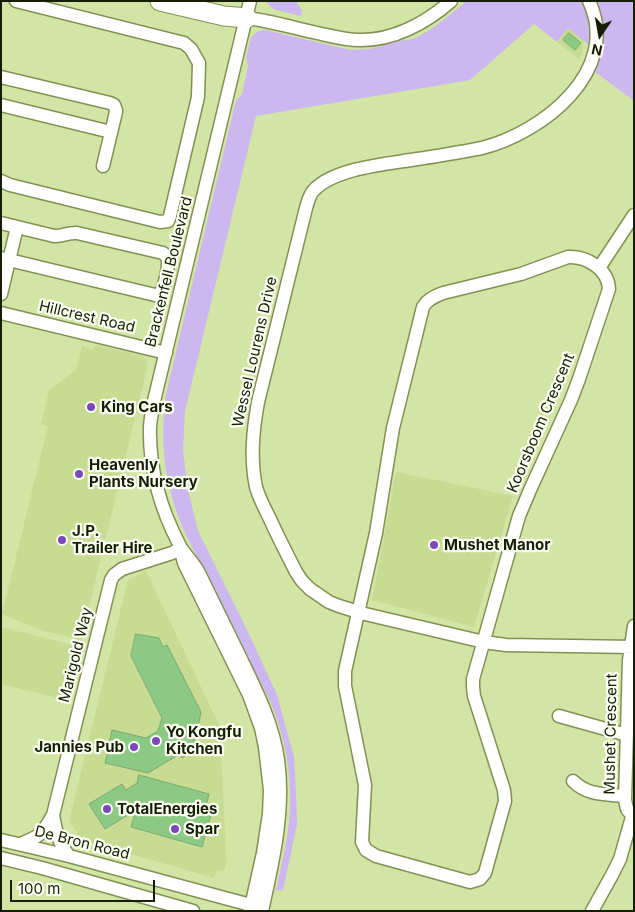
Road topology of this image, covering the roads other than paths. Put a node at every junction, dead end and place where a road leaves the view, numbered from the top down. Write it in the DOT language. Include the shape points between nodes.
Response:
graph roads {
  1 [pos="16,1"];
  2 [pos="160,1"];
  3 [pos="451,1"];
  4 [pos="589,1"];
  5 [pos="248,10"];
  6 [pos="1,77"];
  7 [pos="1,105"];
  8 [pos="111,132"];
  9 [pos="103,166"];
  10 [pos="1,181"];
  11 [pos="634,215"];
  12 [pos="1,223"];
  13 [pos="17,227"];
  14 [pos="5,259"];
  15 [pos="599,268"];
  16 [pos="1,294"];
  17 [pos="1,313"];
  18 [pos="166,352"];
  19 [pos="181,548"];
  20 [pos="358,612"];
  21 [pos="634,626"];
  22 [pos="484,642"];
  23 [pos="632,648"];
  24 [pos="559,716"];
  25 [pos="627,735"];
  26 [pos="573,781"];
  27 [pos="625,796"];
  28 [pos="53,814"];
  29 [pos="633,817"];
  30 [pos="1,840"];
  31 [pos="20,844"];
  32 [pos="69,856"];
  33 [pos="1,858"];
  34 [pos="259,909"];
  35 [pos="193,911"];
  36 [pos="592,911"];
  1 -- 10 [label="street" via="184,43 199,63 198,97 168,221 160,222"];
  2 -- 5 [label="highway" via="224,16"];
  3 -- 5 [label="street" via="415,26 376,40 329,36 263,20"];
  4 -- 20 [label="street, Wessel Lourens Drive" via="596,32 592,59 567,100 545,118 496,145 347,172 317,187 308,199 258,402 252,445 253,466 262,504 302,581 329,602"];
  5 -- 18 [label="street, Brackenfell Boulevard"];
  6 -- 8 [label="street" via="114,105 116,110"];
  7 -- 8 [label="street"];
  8 -- 9 [label="street"];
  11 -- 15 [label="street"];
  12 -- 13 [label="street"];
  13 -- 14 [label="street"];
  13 -- 14 [label="street" via="57,236 69,232 86,235 162,253 169,263 162,290 155,295"];
  14 -- 16 [label="street"];
  15 -- 20 [label="street" via="581,258 568,257 521,274 443,293 426,302 394,421 376,533"];
  15 -- 22 [label="street, Koorsboom Crescent" via="606,277 607,295 571,400 519,516"];
  17 -- 18 [label="street, Hillcrest Road"];
  18 -- 19 [label="street, Brackenfell Boulevard" via="154,401 150,446 162,507"];
  19 -- 28 [label="street, Marigold Way" via="122,568 114,575"];
  19 -- 34 [label="street, Brackenfell Boulevard" via="198,571 229,634 257,692 273,735 280,781 279,814 274,857"];
  20 -- 22 [label="street, Wessel Lourens Drive"];
  20 -- 22 [label="street, Koorsboom Crescent" via="344,676 365,785 364,847 376,856 470,882 477,881 485,873 505,801 472,687"];
  21 -- 23 [label="street, Mushet Crescent"];
  22 -- 23 [label="street, Wessel Lourens Drive"];
  23 -- 25 [label="street, Mushet Crescent"];
  24 -- 25 [label="street"];
  25 -- 27 [label="street, Mushet Crescent"];
  26 -- 27 [label="street" via="585,790"];
  27 -- 29 [label="street, Mushet Crescent"];
  28 -- 31 [label="street, Marigold Way" via="44,831"];
  28 -- 32 [label="street, Marigold Way" via="56,834"];
  29 -- 36 [label="street" via="620,859"];
  30 -- 31 [label="street, De Bron Road"];
  31 -- 32 [label="street, De Bron Road"];
  32 -- 34 [label="street, De Bron Road"];
  33 -- 35 [label="street"];
}
